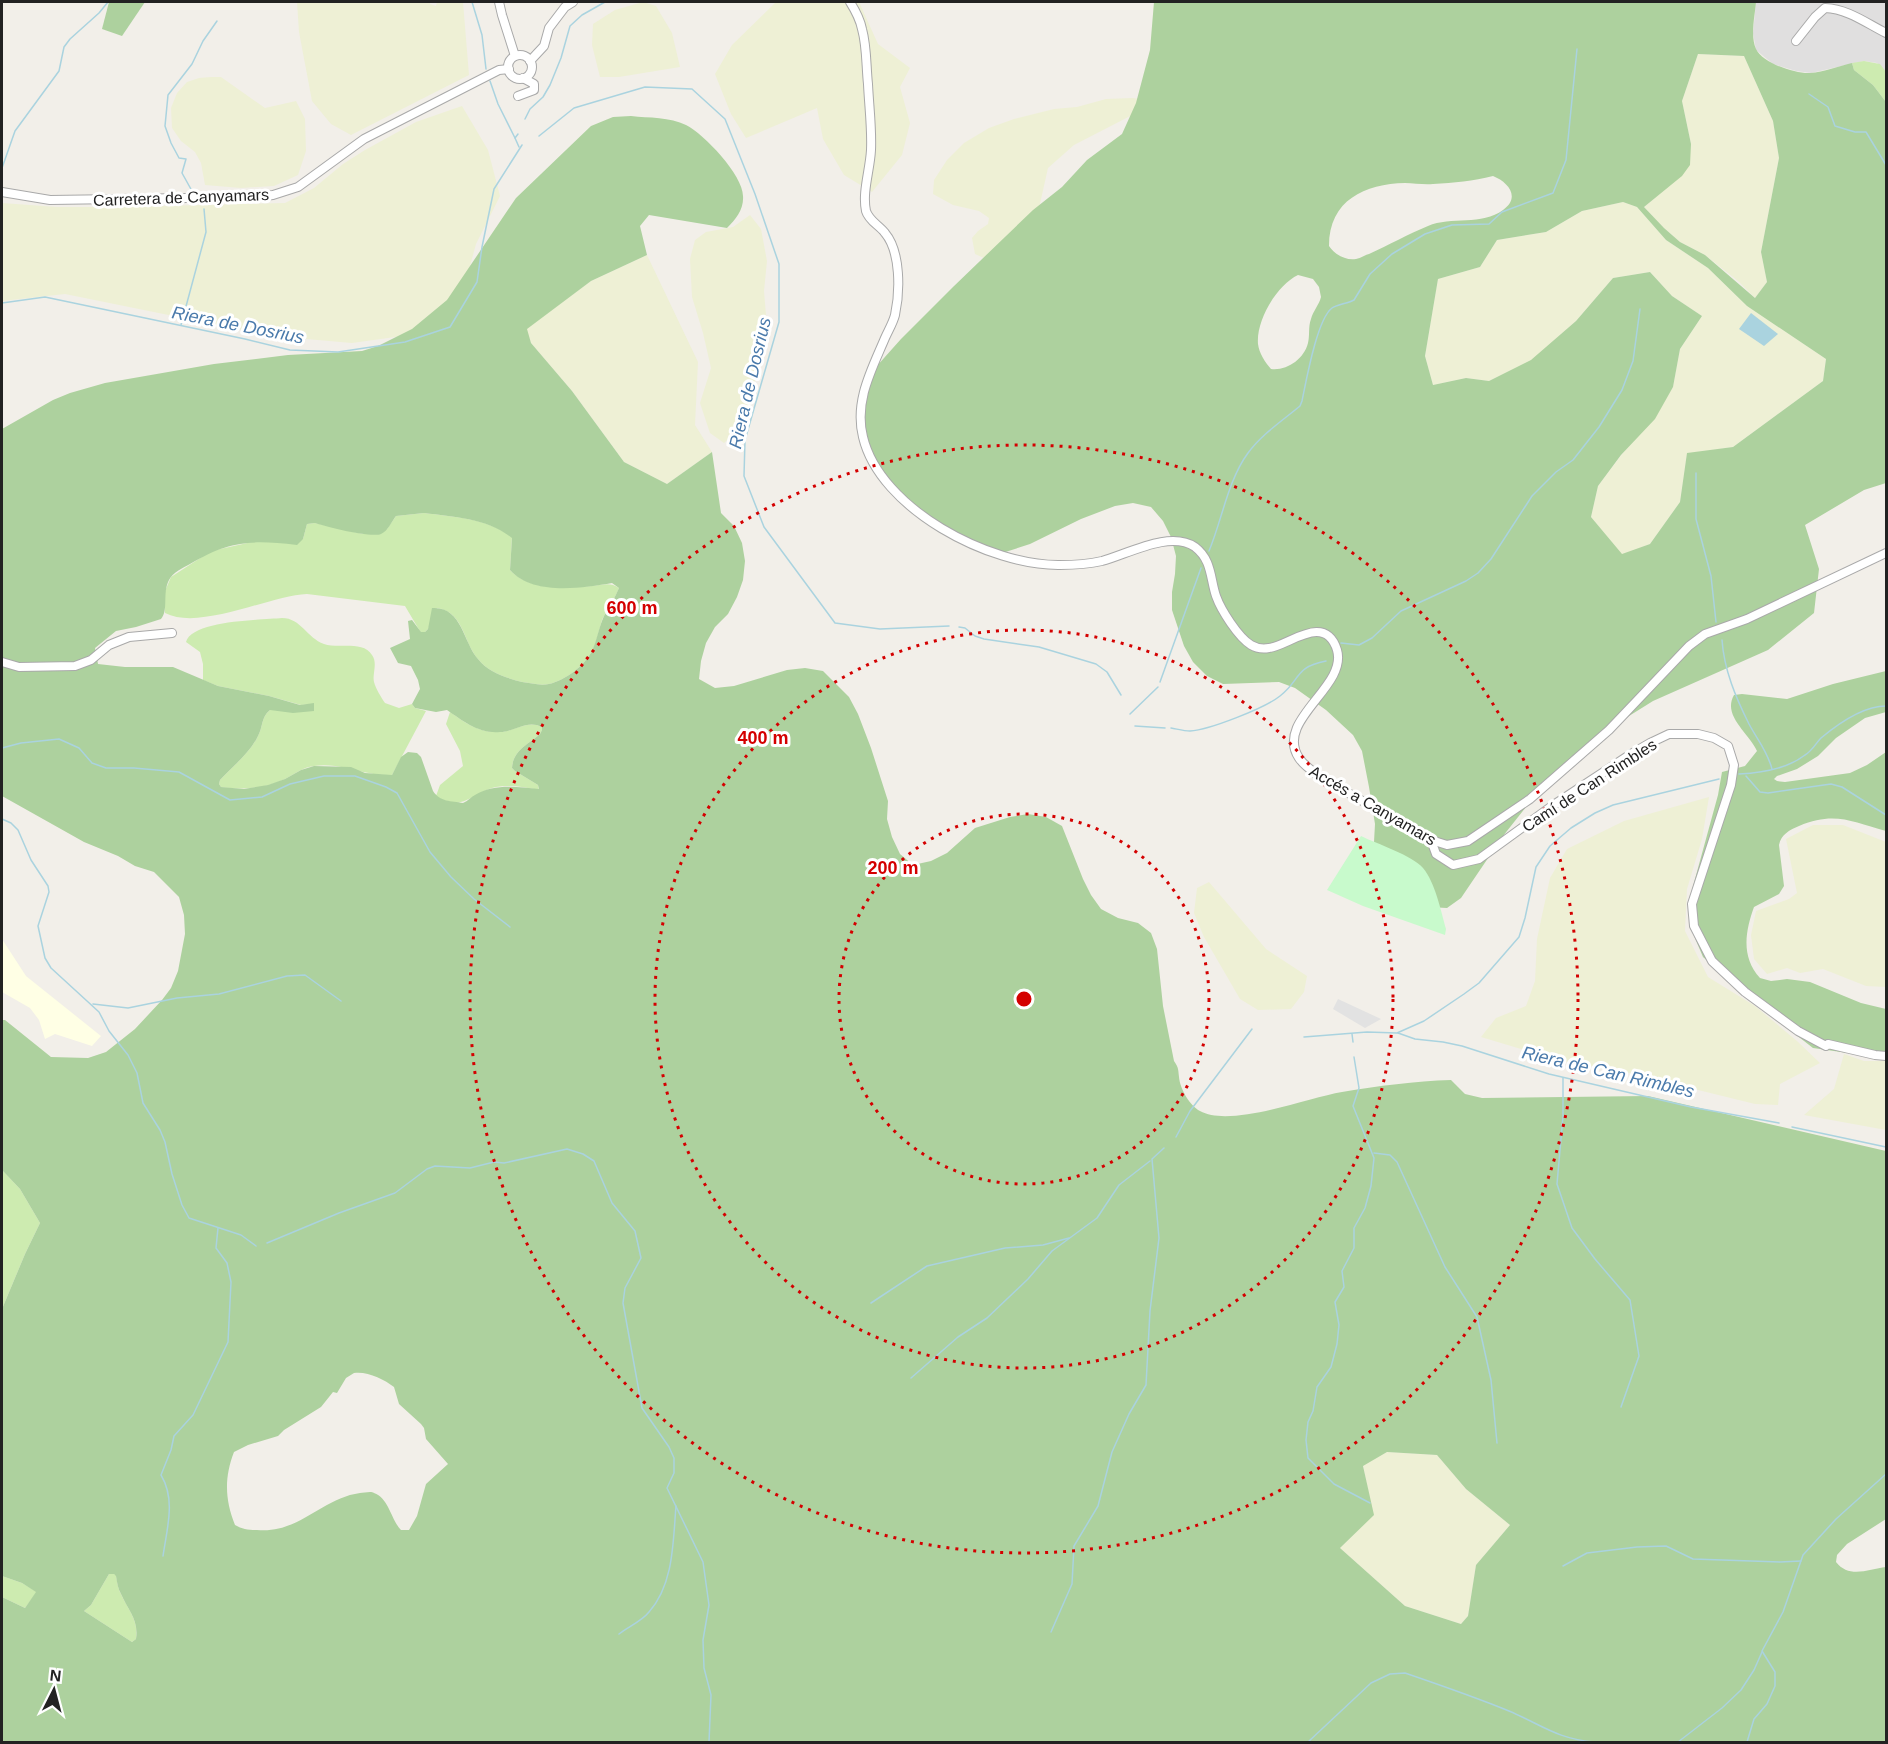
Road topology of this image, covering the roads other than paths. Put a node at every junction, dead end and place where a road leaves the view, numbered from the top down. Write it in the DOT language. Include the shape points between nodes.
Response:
graph roads {
  1 [pos="499,2"];
  2 [pos="573,2"];
  3 [pos="850,2"];
  4 [pos="1887,33"];
  5 [pos="1796,41"];
  6 [pos="515,56"];
  7 [pos="530,61"];
  8 [pos="508,69"];
  9 [pos="523,78"];
  10 [pos="518,96"];
  11 [pos="2,192"];
  12 [pos="1887,553"];
  13 [pos="172,633"];
  14 [pos="2,662"];
  15 [pos="1431,840"];
  16 [pos="1887,1056"];
  1 -- 6 [label="street"];
  2 -- 7 [label="street" via="549,28 544,46"];
  3 -- 15 [label="street, Accés a Canyamars" via="862,28 872,136 864,200 867,215 894,245 897,260 894,317 864,389 860,409 862,436 871,460 910,507 981,550 1018,561 1059,565 1101,561 1135,549 1180,541 1195,547 1206,559 1217,599 1251,645 1268,649 1310,632 1328,637 1336,648 1337,667 1297,728 1296,753 1322,778"];
  4 -- 5 [label="street" via="1837,9 1825,9"];
  6 -- 7 [label="street"];
  6 -- 8 [label="street"];
  7 -- 9 [label="street" via="530,74"];
  8 -- 9 [label="street" via="514,77"];
  8 -- 11 [label="street, Carretera de Canyamars" via="499,70 364,139 298,187 273,195 70,200"];
  9 -- 10 [label="street" via="534,84 534,90"];
  12 -- 15 [label="street, Accés a Canyamars" via="1747,619 1705,634 1609,730 1530,799 1468,841 1447,845"];
  13 -- 14 [label="street" via="129,637 75,666 19,667"];
  15 -- 16 [label="street, Camí de Can Rimbles" via="1437,854 1453,865 1479,859 1650,743 1669,734 1714,738 1728,746 1734,765 1692,904 1694,926 1712,961 1745,992 1798,1031 1826,1046"];
}
